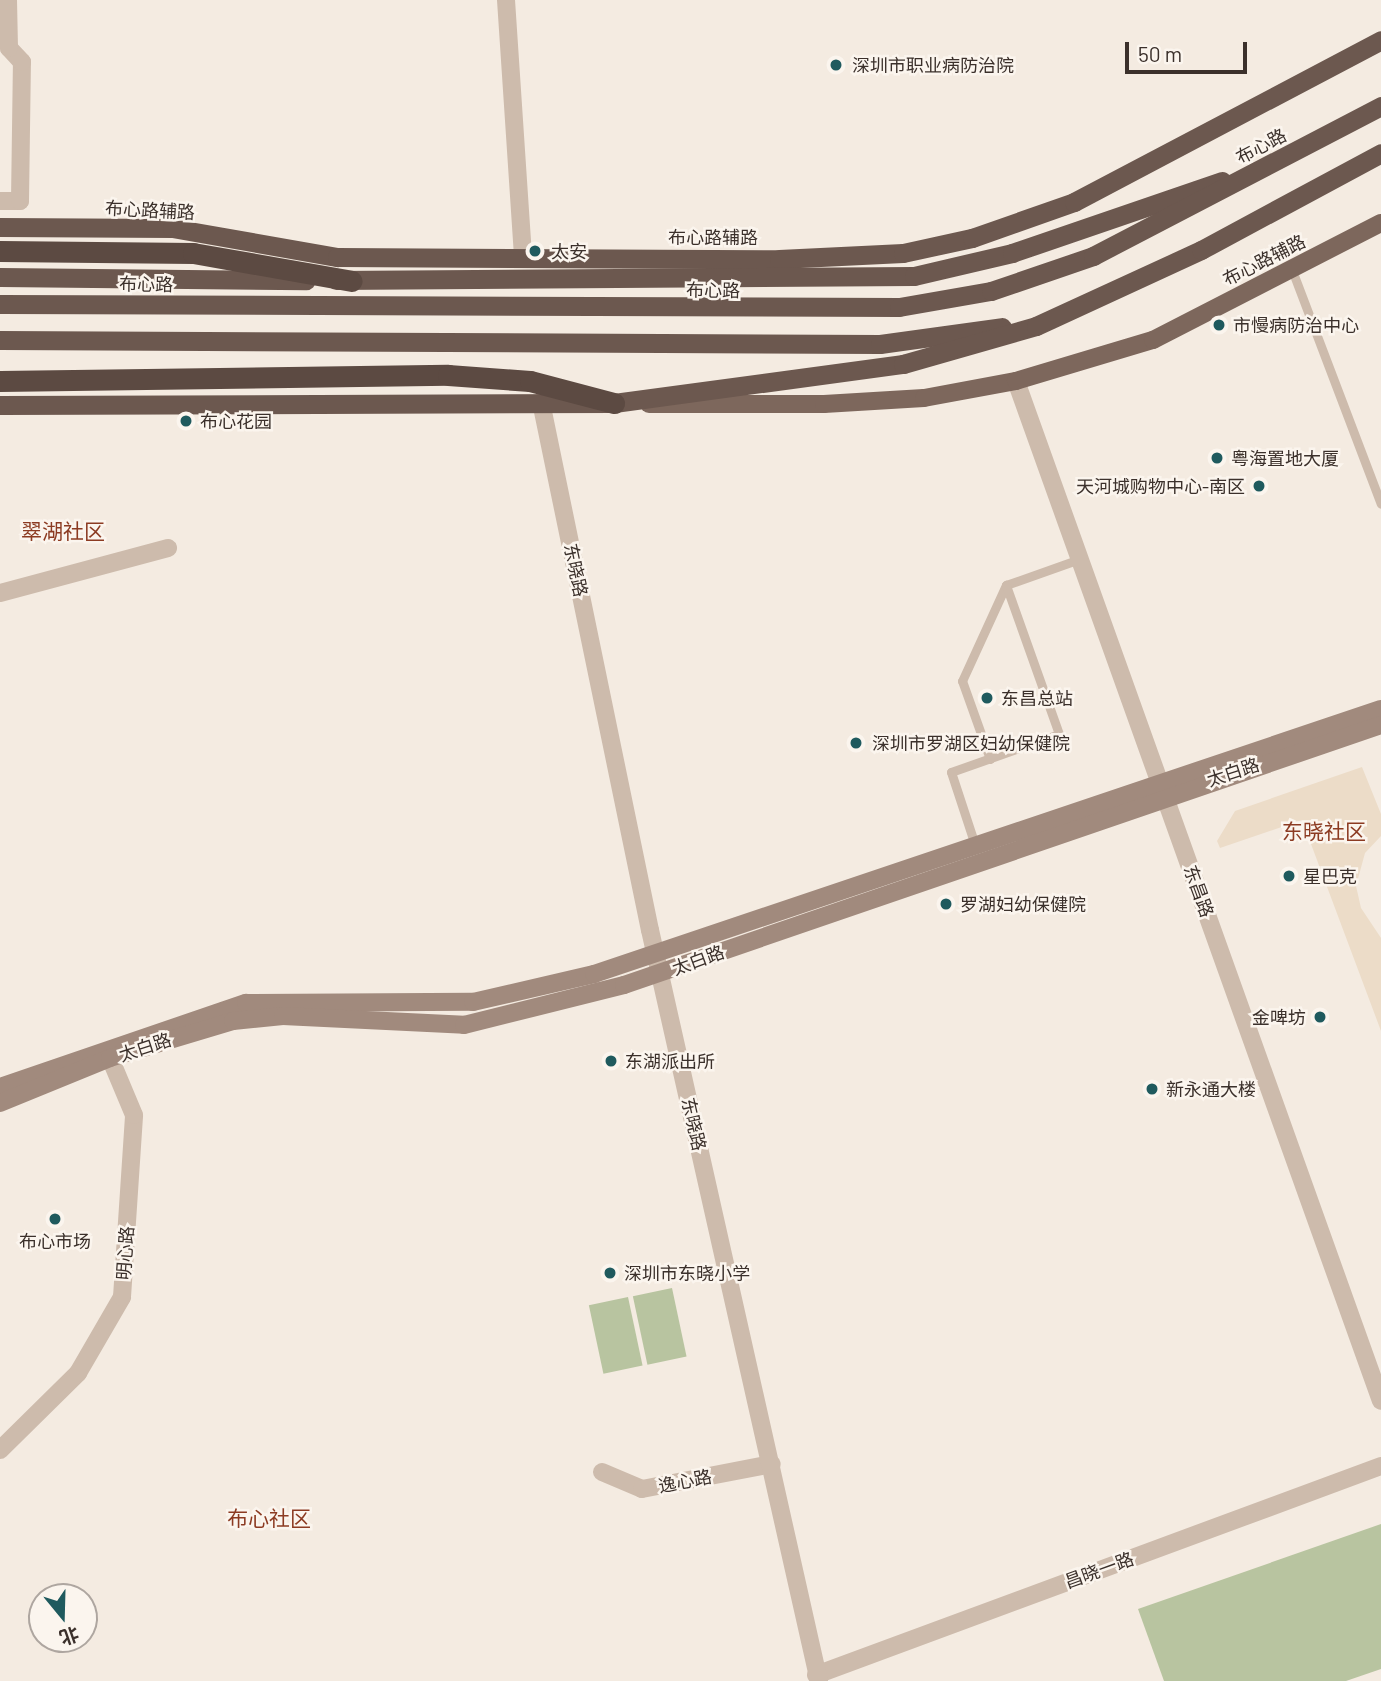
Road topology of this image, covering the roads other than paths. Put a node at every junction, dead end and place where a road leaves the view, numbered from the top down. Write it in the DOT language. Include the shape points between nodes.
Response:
graph roads {
  1 [pos="8,0"];
  2 [pos="506,0"];
  3 [pos="1381,40"];
  4 [pos="4,48"];
  5 [pos="1381,106"];
  6 [pos="1381,153"];
  7 [pos="1269,165"];
  8 [pos="0,201"];
  9 [pos="1381,223"];
  10 [pos="0,227"];
  11 [pos="0,251"];
  12 [pos="523,257"];
  13 [pos="1292,270"];
  14 [pos="0,276"];
  15 [pos="352,281"];
  16 [pos="1094,298"];
  17 [pos="0,304"];
  18 [pos="0,340"];
  19 [pos="0,381"];
  20 [pos="1016,381"];
  21 [pos="541,402"];
  22 [pos="614,403"];
  23 [pos="0,405"];
  24 [pos="1381,503"];
  25 [pos="168,548"];
  26 [pos="1080,559"];
  27 [pos="1006,586"];
  28 [pos="0,593"];
  29 [pos="1381,709"];
  30 [pos="1381,725"];
  31 [pos="990,759"];
  32 [pos="1162,789"];
  33 [pos="978,853"];
  34 [pos="657,956"];
  35 [pos="660,974"];
  36 [pos="110,1058"];
  37 [pos="0,1087"];
  38 [pos="0,1103"];
  39 [pos="1381,1401"];
  40 [pos="0,1450"];
  41 [pos="772,1464"];
  42 [pos="1381,1466"];
  43 [pos="602,1472"];
  44 [pos="817,1678"];
  1 -- 4 [label="street"];
  2 -- 12 [label="street"];
  3 -- 12 [label="highway, 布心路辅路" via="1128,177 972,239 833,258"];
  4 -- 8 [label="street" via="22,62 20,201"];
  5 -- 7 [label="highway, 布心路"];
  6 -- 16 [label="highway" via="1201,250"];
  7 -- 15 [label="highway" via="1012,253 914,276"];
  7 -- 17 [label="highway, 布心路" via="1057,270 991,291 899,307"];
  9 -- 13 [label="main road, 布心路辅路"];
  10 -- 12 [label="highway, 布心路辅路" via="172,228 337,257"];
  11 -- 15 [label="highway" via="193,253"];
  13 -- 20 [label="main road, 布心路辅路" via="1153,340"];
  13 -- 24 [label="lane"];
  14 -- 15 [label="highway"];
  16 -- 18 [label="highway" via="996,328 880,345"];
  16 -- 22 [label="highway" via="1001,338 930,358"];
  19 -- 22 [label="highway" via="448,375 530,382"];
  20 -- 22 [label="main road, 布心路辅路" via="924,398 824,404"];
  20 -- 26 [label="street, 东昌路"];
  21 -- 22 [label="highway, 布心路辅路"];
  21 -- 23 [label="highway, 布心路辅路"];
  21 -- 34 [label="street, 东晓路"];
  25 -- 28 [label="street"];
  26 -- 27 [label="lane"];
  26 -- 32 [label="street, 东昌路"];
  27 -- 31 [label="lane" via="962,681"];
  27 -- 31 [label="lane" via="1059,734"];
  29 -- 32 [label="main road, 太白路"];
  30 -- 32 [label="main road, 太白路"];
  31 -- 33 [label="lane" via="951,772"];
  32 -- 33 [label="main road, 太白路"];
  32 -- 39 [label="street, 东昌路"];
  33 -- 34 [label="main road, 太白路"];
  33 -- 35 [label="main road, 太白路"];
  34 -- 35 [label="street, 东晓路"];
  34 -- 37 [label="main road, 太白路" via="473,1002 246,1003"];
  35 -- 36 [label="main road, 太白路" via="486,1022 244,1019"];
  35 -- 41 [label="street, 东晓路"];
  36 -- 38 [label="main road, 太白路"];
  36 -- 40 [label="street, 明心路" via="134,1115 122,1297 78,1373"];
  41 -- 43 [label="street, 逸心路" via="642,1489"];
  41 -- 44 [label="street, 东晓路"];
  42 -- 44 [label="street, 昌晓一路"];
}
